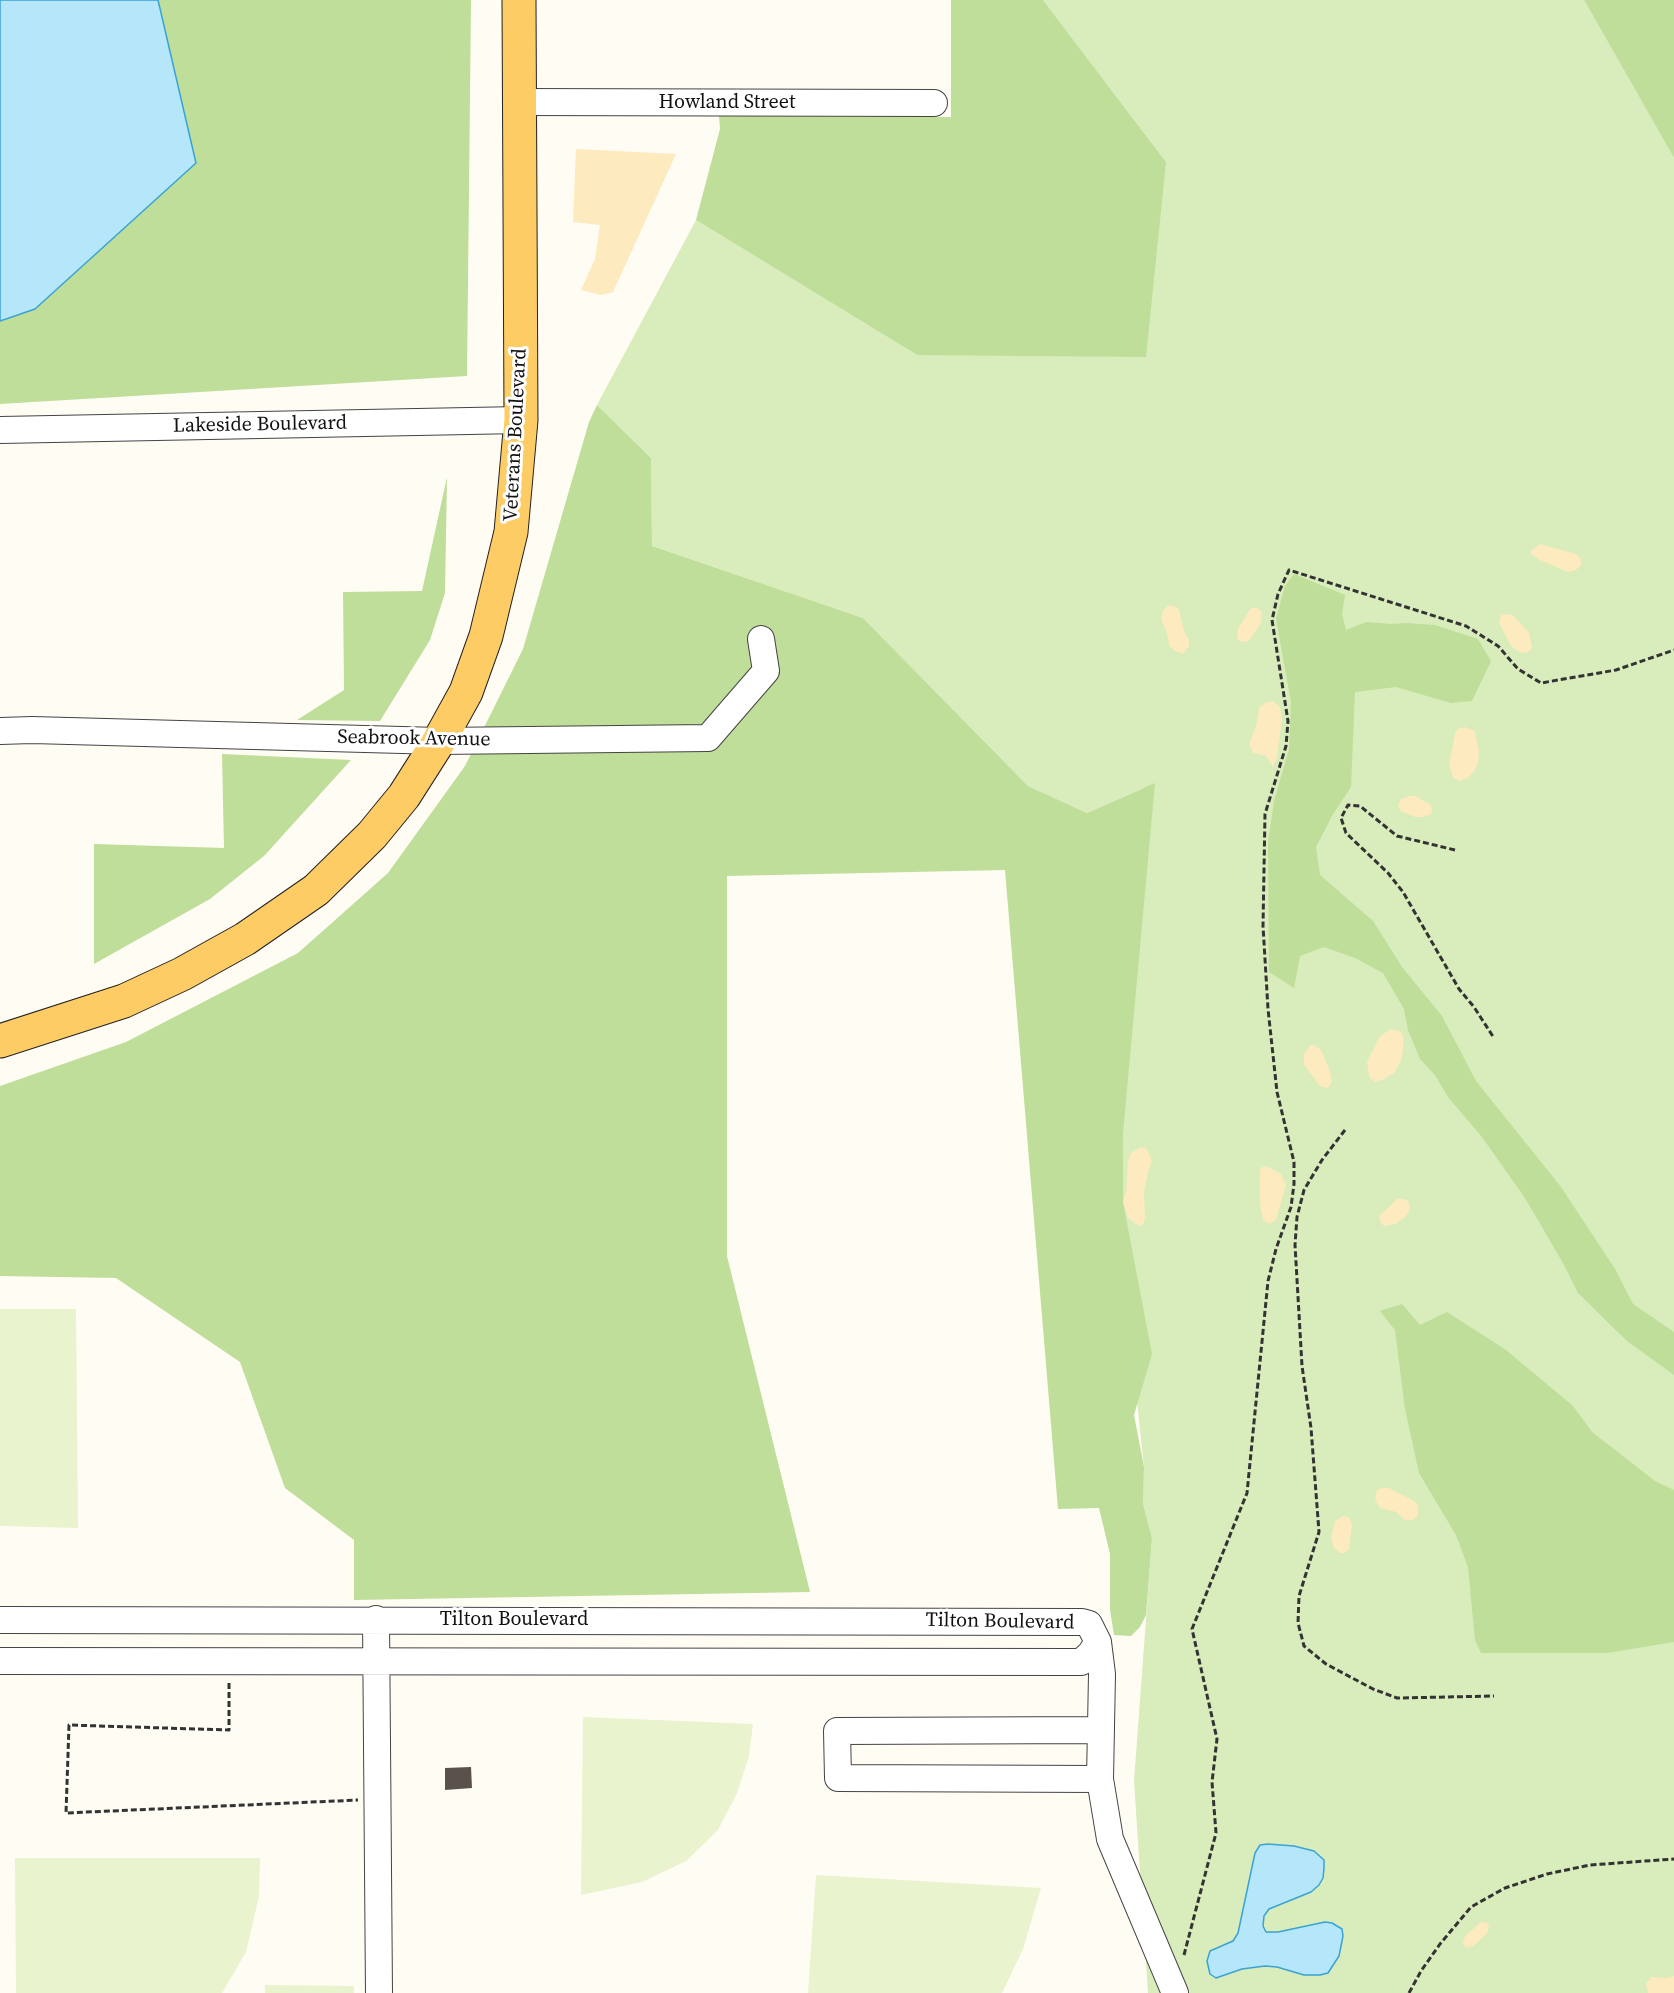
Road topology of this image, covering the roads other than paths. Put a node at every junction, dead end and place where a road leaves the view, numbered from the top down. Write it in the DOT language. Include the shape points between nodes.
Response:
graph roads {
  1 [pos="519,0"];
  2 [pos="519,102"];
  3 [pos="934,103"];
  4 [pos="521,420"];
  5 [pos="0,430"];
  6 [pos="761,639"];
  7 [pos="0,731"];
  8 [pos="439,741"];
  9 [pos="0,1041"];
  10 [pos="376,1619"];
  11 [pos="0,1620"];
  12 [pos="1098,1642"];
  13 [pos="378,1660"];
  14 [pos="0,1661"];
  15 [pos="1101,1730"];
  16 [pos="1101,1779"];
  17 [pos="379,1993"];
  18 [pos="1175,1993"];
  1 -- 2 [label="main road, Veterans Boulevard"];
  2 -- 3 [label="street, Howland Street"];
  2 -- 4 [label="main road, Veterans Boulevard"];
  4 -- 5 [label="street, Lakeside Boulevard"];
  4 -- 8 [label="main road, Veterans Boulevard" via="512,532 486,636 466,692"];
  6 -- 8 [label="street, Seabrook Avenue" via="766,671 708,738"];
  7 -- 8 [label="street, Seabrook Avenue"];
  8 -- 9 [label="main road, Veterans Boulevard" via="404,796 372,835 316,890 246,939 124,1001"];
  10 -- 11 [label="street, Tilton Boulevard"];
  10 -- 12 [label="street, Tilton Boulevard" via="1082,1622 1089,1624"];
  10 -- 13 [label="street"];
  12 -- 13 [label="street, Tilton Boulevard" via="1080,1662"];
  12 -- 15 [label="street"];
  13 -- 14 [label="street, Tilton Boulevard"];
  13 -- 17 [label="street"];
  15 -- 16 [label="street"];
  15 -- 16 [label="street" via="837,1731 838,1778"];
  16 -- 18 [label="street" via="1110,1839"];
}
